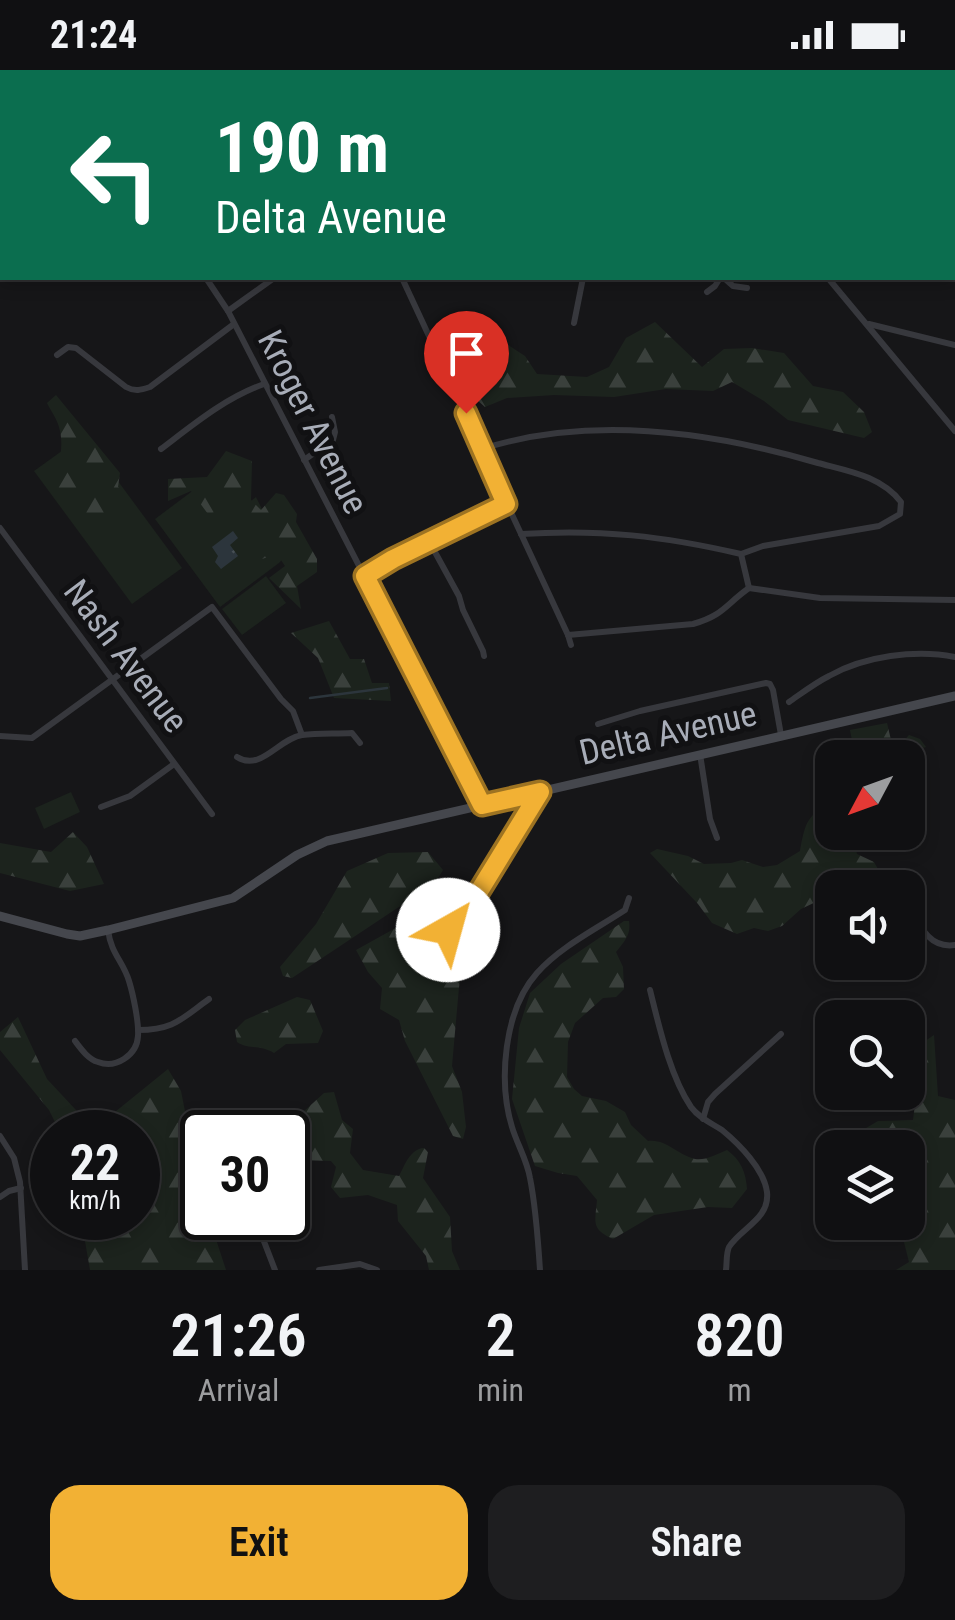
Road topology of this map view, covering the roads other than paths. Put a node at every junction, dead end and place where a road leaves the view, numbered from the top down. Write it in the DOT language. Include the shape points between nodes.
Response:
graph roads {
  1 [pos="207,280"];
  2 [pos="271,280"];
  3 [pos="403,280"];
  4 [pos="584,280"];
  5 [pos="720,280"];
  6 [pos="725,280"];
  7 [pos="830,280"];
  8 [pos="747,288"];
  9 [pos="707,292"];
  10 [pos="228,311"];
  11 [pos="574,323"];
  12 [pos="865,323"];
  13 [pos="234,324"];
  14 [pos="955,344"];
  15 [pos="57,355"];
  16 [pos="264,384"];
  17 [pos="332,417"];
  18 [pos="955,431"];
  19 [pos="161,449"];
  20 [pos="482,449"];
  21 [pos="304,460"];
  22 [pos="506,504"];
  23 [pos="0,528"];
  24 [pos="521,534"];
  25 [pos="430,542"];
  26 [pos="741,554"];
  27 [pos="365,576"];
  28 [pos="749,588"];
  29 [pos="955,600"];
  30 [pos="568,635"];
  31 [pos="571,645"];
  32 [pos="484,656"];
  33 [pos="955,657"];
  34 [pos="112,680"];
  35 [pos="954,699"];
  36 [pos="788,702"];
  37 [pos="598,724"];
  38 [pos="0,736"];
  39 [pos="302,736"];
  40 [pos="781,736"];
  41 [pos="360,743"];
  42 [pos="700,754"];
  43 [pos="237,757"];
  44 [pos="174,764"];
  45 [pos="540,792"];
  46 [pos="482,805"];
  47 [pos="101,807"];
  48 [pos="212,814"];
  49 [pos="718,838"];
  50 [pos="629,898"];
  51 [pos="0,916"];
  52 [pos="108,930"];
  53 [pos="448,930"];
  54 [pos="925,930"];
  55 [pos="955,945"];
  56 [pos="650,990"];
  57 [pos="209,1000"];
  58 [pos="138,1030"];
  59 [pos="781,1034"];
  60 [pos="74,1042"];
  61 [pos="702,1119"];
  62 [pos="0,1136"];
  63 [pos="20,1188"];
  64 [pos="0,1197"];
  65 [pos="263,1240"];
  66 [pos="25,1270"];
  67 [pos="275,1270"];
  68 [pos="319,1270"];
  69 [pos="377,1270"];
  70 [pos="540,1270"];
  71 [pos="726,1270"];
  1 -- 10 [label="street, Kroger Avenue"];
  2 -- 10 [label="street"];
  3 -- 20 [label="street"];
  4 -- 11 [label="street"];
  5 -- 9 [label="street"];
  6 -- 8 [label="street"];
  7 -- 12 [label="street"];
  10 -- 13 [label="street, Kroger Avenue"];
  12 -- 14 [label="street"];
  12 -- 18 [label="street"];
  13 -- 15 [label="street" via="140,390 126,387 76,348"];
  13 -- 16 [label="street, Kroger Avenue"];
  16 -- 19 [label="street" via="216,408"];
  16 -- 21 [label="street, Kroger Avenue"];
  17 -- 21 [label="street" via="333,440"];
  20 -- 22 [label="street"];
  20 -- 26 [label="street" via="586,432 715,440 868,477 902,506 879,526"];
  21 -- 27 [label="street, Kroger Avenue"];
  22 -- 24 [label="street"];
  22 -- 25 [label="street"];
  23 -- 34 [label="street, Nash Avenue"];
  24 -- 26 [label="street" via="622,533"];
  24 -- 30 [label="street"];
  25 -- 27 [label="street"];
  25 -- 32 [label="street"];
  26 -- 28 [label="street"];
  27 -- 46 [label="street, Kroger Avenue"];
  28 -- 29 [label="street" via="820,598"];
  28 -- 30 [label="street" via="722,613 693,624"];
  30 -- 31 [label="street"];
  33 -- 36 [label="street" via="924,654 856,664"];
  34 -- 38 [label="street" via="32,738"];
  34 -- 39 [label="street" via="212,607 294,711"];
  34 -- 44 [label="street, Nash Avenue"];
  35 -- 40 [label="main road, Delta Avenue"];
  37 -- 40 [label="street" via="762,683 774,690"];
  39 -- 41 [label="street" via="352,733"];
  39 -- 43 [label="street" via="258,760"];
  40 -- 42 [label="main road, Delta Avenue"];
  42 -- 45 [label="main road, Delta Avenue"];
  42 -- 49 [label="street"];
  44 -- 47 [label="street" via="130,796"];
  44 -- 48 [label="street, Nash Avenue"];
  45 -- 46 [label="main road, Delta Avenue"];
  45 -- 53 [label="street" via="459,924"];
  46 -- 52 [label="main road, Delta Avenue" via="326,840 234,898"];
  50 -- 70 [label="street" via="624,910 544,966 514,1012 506,1100 530,1178"];
  51 -- 52 [label="main road, Delta Avenue" via="80,936"];
  52 -- 58 [label="street" via="128,978"];
  54 -- 55 [label="street" via="932,942"];
  56 -- 61 [label="street" via="670,1060"];
  57 -- 58 [label="street" via="172,1026"];
  58 -- 60 [label="street" via="130,1055 112,1064 93,1060"];
  59 -- 61 [label="street" via="715,1094"];
  61 -- 71 [label="street" via="741,1149 767,1190 763,1212 728,1250"];
  62 -- 63 [label="street" via="14,1158"];
  63 -- 64 [label="street"];
  63 -- 66 [label="street"];
  65 -- 67 [label="street"];
  68 -- 69 [label="street" via="360,1264"];
}
